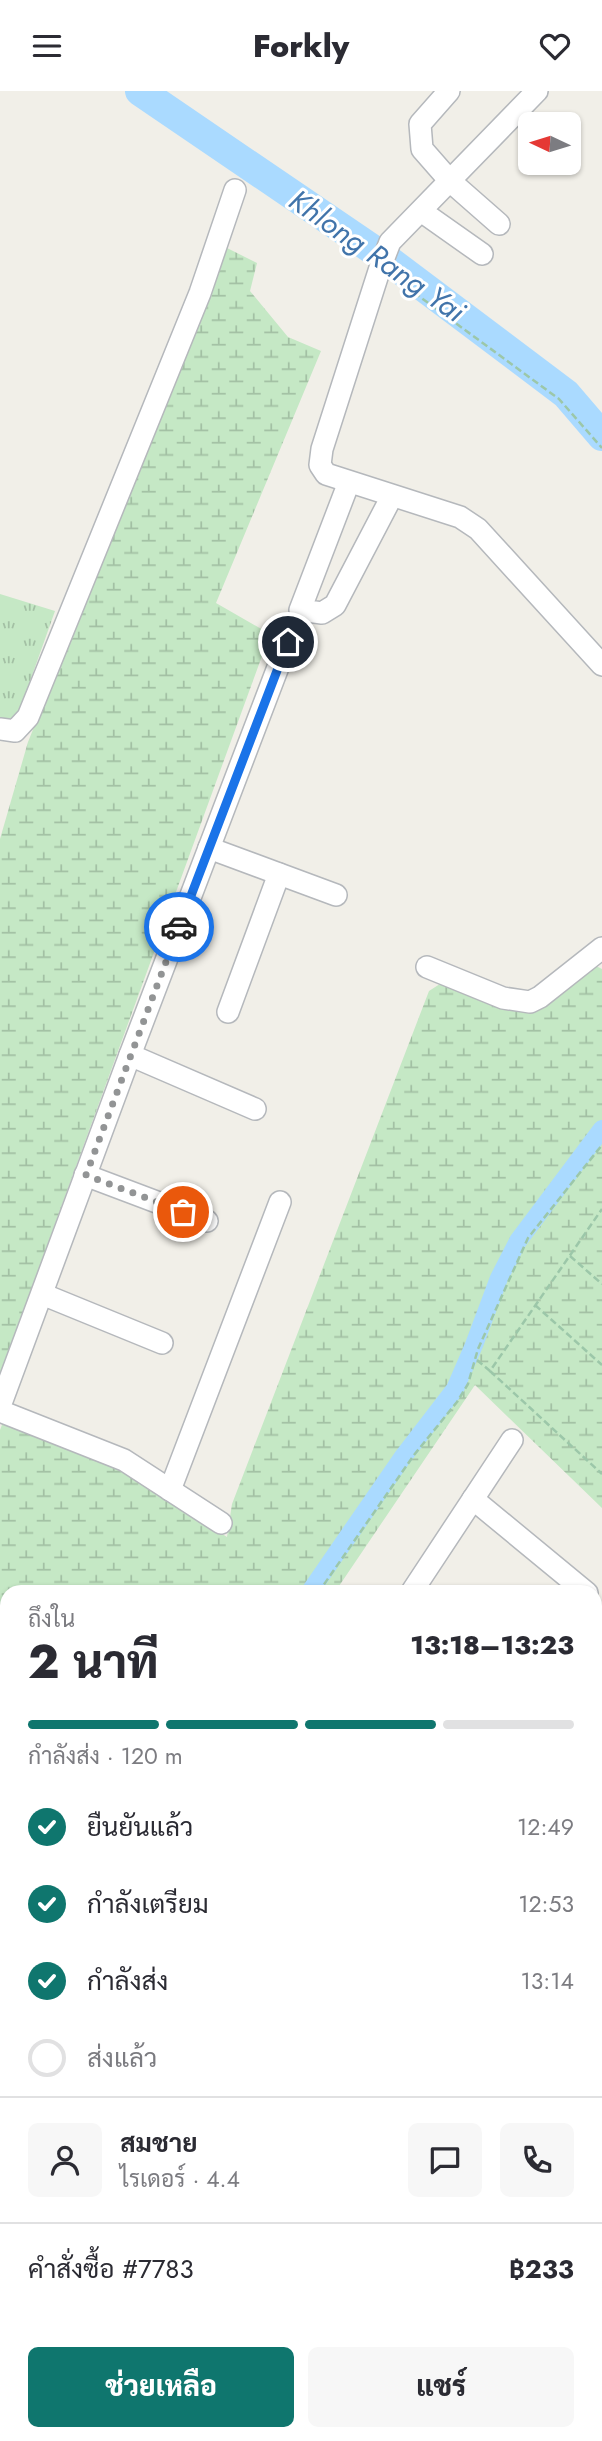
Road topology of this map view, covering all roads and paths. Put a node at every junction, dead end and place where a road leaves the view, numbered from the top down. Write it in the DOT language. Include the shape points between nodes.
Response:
graph roads {
  1 [pos="449,91"];
  2 [pos="537,91"];
  3 [pos="450,181"];
  4 [pos="235,190"];
  5 [pos="421,211"];
  6 [pos="499,224"];
  7 [pos="482,254"];
  8 [pos="380,268"];
  9 [pos="602,448"];
  10 [pos="349,482"];
  11 [pos="392,496"];
  12 [pos="288,642"];
  13 [pos="602,665"];
  14 [pos="0,729"];
  15 [pos="209,848"];
  16 [pos="279,874"];
  17 [pos="336,895"];
  18 [pos="602,948"];
  19 [pos="427,967"];
  20 [pos="228,1012"];
  21 [pos="130,1055"];
  22 [pos="255,1109"];
  23 [pos="602,1145"];
  24 [pos="86,1175"];
  25 [pos="280,1202"];
  26 [pos="602,1209"];
  27 [pos="207,1221"];
  28 [pos="570,1255"];
  29 [pos="602,1284"];
  30 [pos="42,1294"];
  31 [pos="535,1305"];
  32 [pos="162,1343"];
  33 [pos="476,1358"];
  34 [pos="602,1365"];
  35 [pos="490,1371"];
  36 [pos="0,1409"];
  37 [pos="512,1440"];
  38 [pos="602,1475"];
  39 [pos="170,1490"];
  40 [pos="474,1499"];
  41 [pos="221,1523"];
  42 [pos="324,1585"];
  43 [pos="419,1585"];
  44 [pos="577,1585"];
  1 -- 3 [label="street" via="420,124 419,138 422,149"];
  2 -- 3 [label="street"];
  3 -- 5 [label="street"];
  3 -- 6 [label="street"];
  4 -- 14 [label="street" via="200,293 28,717 15,731"];
  5 -- 7 [label="street"];
  5 -- 8 [label="street" via="390,242"];
  8 -- 9 [label="path" via="559,399"];
  8 -- 10 [label="street" via="322,449 320,464 326,474"];
  10 -- 11 [label="street"];
  10 -- 11 [label="street" via="300,610 323,613 335,605"];
  11 -- 13 [label="street" via="460,517 478,529"];
  12 -- 15 [label="street"];
  15 -- 16 [label="street"];
  15 -- 21 [label="street"];
  16 -- 17 [label="street"];
  16 -- 20 [label="street"];
  18 -- 19 [label="street" via="530,1002 503,998"];
  21 -- 22 [label="street"];
  21 -- 24 [label="street"];
  23 -- 33 [label="path" via="528,1238"];
  24 -- 27 [label="street"];
  24 -- 30 [label="street"];
  25 -- 39 [label="street"];
  26 -- 28 [label="path"];
  28 -- 29 [label="path"];
  28 -- 31 [label="path"];
  30 -- 32 [label="street"];
  30 -- 36 [label="street"];
  31 -- 34 [label="path"];
  31 -- 35 [label="path"];
  33 -- 35 [label="path"];
  33 -- 42 [label="path" via="457,1402 414,1455"];
  35 -- 38 [label="path"];
  36 -- 39 [label="street" via="124,1459"];
  37 -- 40 [label="street"];
  39 -- 41 [label="street"];
  40 -- 43 [label="street"];
  40 -- 44 [label="street"];
}
